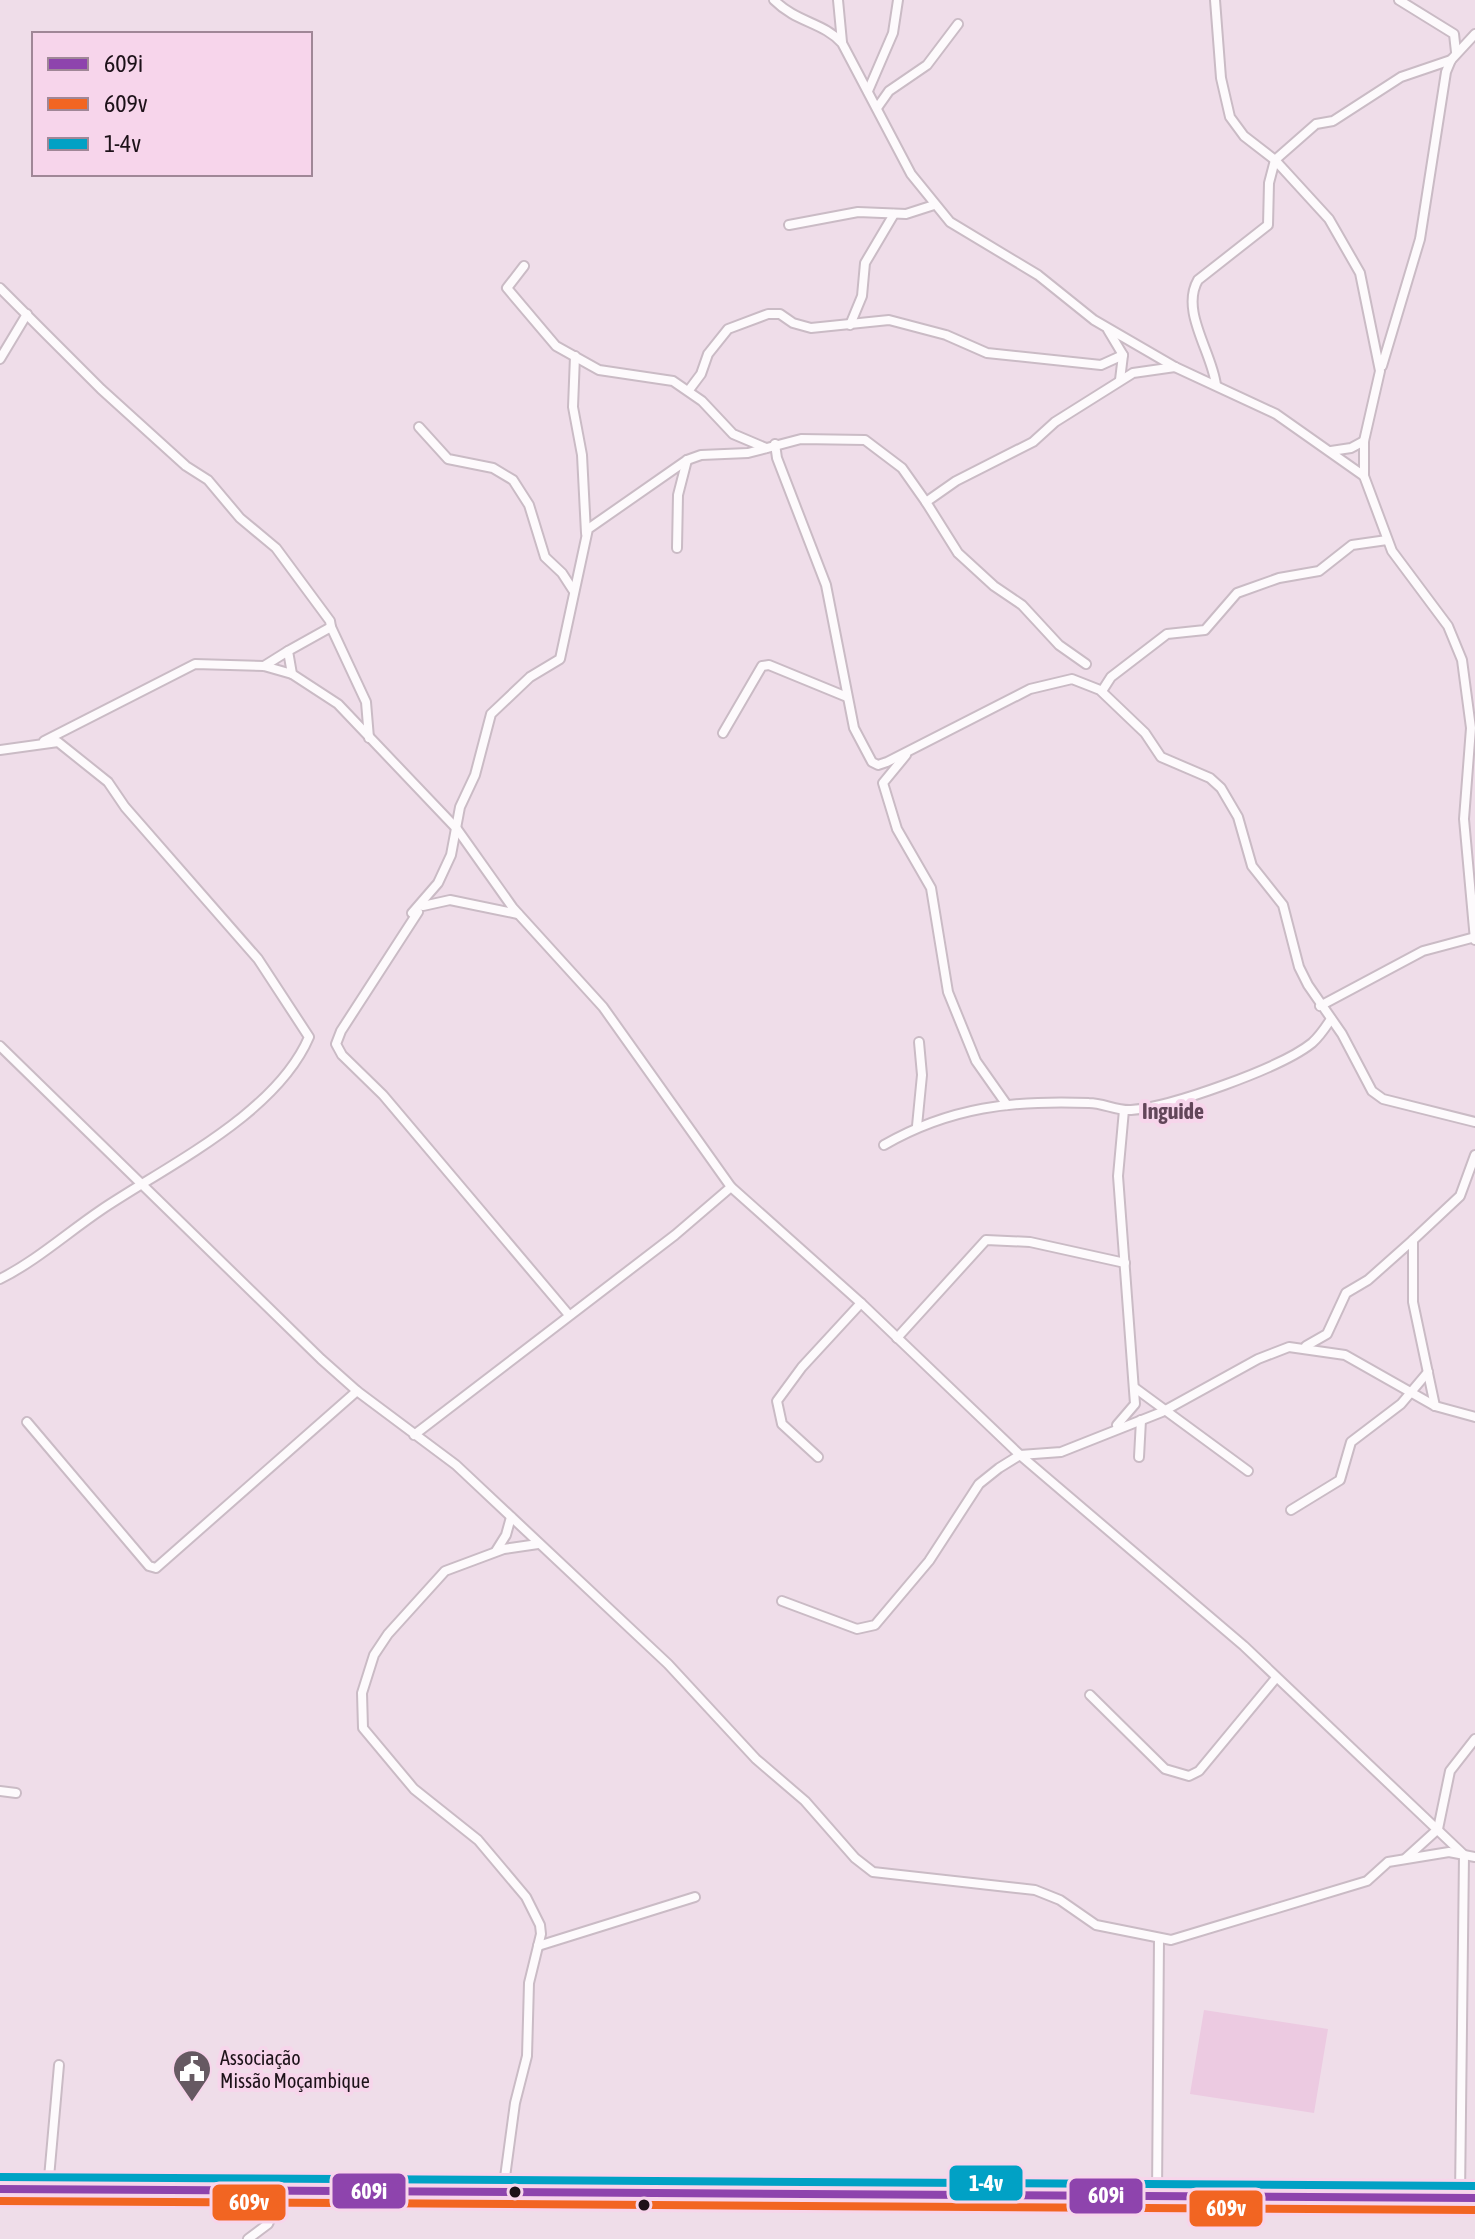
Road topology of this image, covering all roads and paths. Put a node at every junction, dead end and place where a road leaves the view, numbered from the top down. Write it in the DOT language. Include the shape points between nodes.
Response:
graph roads {
  1 [pos="774,0"];
  2 [pos="838,0"];
  3 [pos="898,0"];
  4 [pos="1215,0"];
  5 [pos="1399,0"];
  6 [pos="958,24"];
  7 [pos="1475,34"];
  8 [pos="842,43"];
  9 [pos="1454,56"];
  10 [pos="868,91"];
  11 [pos="877,108"];
  12 [pos="1275,160"];
  13 [pos="934,205"];
  14 [pos="894,214"];
  15 [pos="789,225"];
  16 [pos="524,266"];
  17 [pos="0,288"];
  18 [pos="27,314"];
  19 [pos="850,325"];
  20 [pos="1105,326"];
  21 [pos="1123,355"];
  22 [pos="575,356"];
  23 [pos="0,359"];
  24 [pos="1175,367"];
  25 [pos="1380,371"];
  26 [pos="1120,380"];
  27 [pos="1216,385"];
  28 [pos="689,390"];
  29 [pos="419,427"];
  30 [pos="1364,441"];
  31 [pos="770,446"];
  32 [pos="1330,451"];
  33 [pos="687,460"];
  34 [pos="1364,476"];
  35 [pos="926,502"];
  36 [pos="586,533"];
  37 [pos="1387,540"];
  38 [pos="677,548"];
  39 [pos="573,590"];
  40 [pos="331,627"];
  41 [pos="288,651"];
  42 [pos="1086,664"];
  43 [pos="264,666"];
  44 [pos="292,674"];
  45 [pos="1102,691"];
  46 [pos="847,697"];
  47 [pos="723,733"];
  48 [pos="369,739"];
  49 [pos="42,742"];
  50 [pos="0,750"];
  51 [pos="909,752"];
  52 [pos="457,829"];
  53 [pos="1471,850"];
  54 [pos="420,908"];
  55 [pos="519,914"];
  56 [pos="1475,939"];
  57 [pos="1320,1006"];
  58 [pos="1331,1019"];
  59 [pos="919,1042"];
  60 [pos="0,1046"];
  61 [pos="1007,1105"];
  62 [pos="1124,1110"];
  63 [pos="1475,1122"];
  64 [pos="917,1126"];
  65 [pos="884,1145"];
  66 [pos="1475,1155"];
  67 [pos="143,1182"];
  68 [pos="731,1187"];
  69 [pos="1413,1240"];
  70 [pos="1125,1263"];
  71 [pos="0,1279"];
  72 [pos="861,1303"];
  73 [pos="569,1315"];
  74 [pos="897,1338"];
  75 [pos="1305,1346"];
  76 [pos="1428,1372"];
  77 [pos="1135,1388"];
  78 [pos="357,1391"];
  79 [pos="1408,1392"];
  80 [pos="1435,1406"];
  81 [pos="1162,1412"];
  82 [pos="1475,1417"];
  83 [pos="1141,1420"];
  84 [pos="27,1422"];
  85 [pos="1111,1430"];
  86 [pos="414,1435"];
  87 [pos="1020,1455"];
  88 [pos="818,1457"];
  89 [pos="1139,1457"];
  90 [pos="1248,1471"];
  91 [pos="1291,1510"];
  92 [pos="511,1517"];
  93 [pos="538,1544"];
  94 [pos="493,1555"];
  95 [pos="782,1601"];
  96 [pos="1276,1678"];
  97 [pos="1090,1695"];
  98 [pos="1475,1739"];
  99 [pos="0,1791"];
  100 [pos="16,1793"];
  101 [pos="1438,1829"];
  102 [pos="1464,1855"];
  103 [pos="1475,1857"];
  104 [pos="1404,1859"];
  105 [pos="695,1897"];
  106 [pos="1159,1938"];
  107 [pos="538,1946"];
  108 [pos="59,2065"];
  109 [pos="0,2189"];
  110 [pos="48,2189"];
  111 [pos="283,2191"];
  112 [pos="503,2192"];
  113 [pos="1157,2195"];
  114 [pos="1460,2197"];
  115 [pos="1475,2198"];
  116 [pos="248,2239"];
  1 -- 8 [label="street" via="796,19 824,29"];
  2 -- 8 [label="street"];
  3 -- 10 [label="street" via="893,33"];
  4 -- 12 [label="street" via="1230,117 1244,136"];
  5 -- 9 [label="street" via="1454,34"];
  6 -- 11 [label="street" via="927,65 889,91"];
  7 -- 9 [label="street"];
  8 -- 10 [label="street"];
  9 -- 12 [label="street" via="1401,77 1333,121 1316,124"];
  9 -- 25 [label="street" via="1441,88 1420,239"];
  10 -- 11 [label="street"];
  11 -- 13 [label="street" via="911,174"];
  12 -- 25 [label="street" via="1329,219 1355,261"];
  12 -- 27 [label="street" via="1268,225 1198,280 1192,293"];
  13 -- 14 [label="street"];
  13 -- 20 [label="street" via="962,231 1038,275"];
  14 -- 15 [label="street" via="858,212"];
  14 -- 19 [label="street" via="865,263 862,296"];
  16 -- 22 [label="street" via="507,285 509,292 550,341"];
  17 -- 18 [label="street"];
  18 -- 23 [label="street"];
  18 -- 40 [label="street" via="276,548"];
  19 -- 21 [label="street" via="889,320 946,335 978,351 1085,364 1101,365"];
  19 -- 28 [label="street" via="802,327 774,313 736,323 712,348"];
  20 -- 21 [label="street"];
  20 -- 24 [label="street"];
  21 -- 26 [label="street"];
  22 -- 28 [label="street" via="599,370 634,378 654,376"];
  22 -- 36 [label="street" via="573,407 582,455"];
  24 -- 26 [label="street" via="1138,371"];
  24 -- 27 [label="street"];
  25 -- 30 [label="street"];
  26 -- 35 [label="street" via="1033,442 965,475"];
  27 -- 32 [label="street" via="1276,414"];
  28 -- 31 [label="street" via="730,432"];
  29 -- 39 [label="street" via="448,459 493,468 513,480 529,505 545,557"];
  30 -- 32 [label="street"];
  30 -- 34 [label="street"];
  31 -- 33 [label="street"];
  31 -- 35 [label="street" via="820,438 870,441 902,468"];
  31 -- 46 [label="street" via="826,585"];
  32 -- 34 [label="street"];
  33 -- 36 [label="street"];
  33 -- 38 [label="street" via="678,495"];
  34 -- 37 [label="street"];
  35 -- 42 [label="street" via="958,553"];
  36 -- 39 [label="street"];
  37 -- 45 [label="street" via="1352,545 1319,571 1237,593 1205,630 1167,634 1111,677"];
  37 -- 53 [label="street" via="1448,626 1462,660 1471,728 1464,788"];
  39 -- 52 [label="street" via="560,659 530,677 487,720"];
  40 -- 41 [label="street"];
  40 -- 48 [label="street" via="366,702"];
  41 -- 43 [label="street"];
  41 -- 44 [label="street"];
  43 -- 44 [label="street"];
  43 -- 49 [label="street" via="195,664"];
  44 -- 48 [label="street" via="338,704"];
  45 -- 51 [label="street" via="1072,679 1030,689"];
  45 -- 57 [label="street" via="1145,733 1161,757 1221,788 1238,817 1252,866 1283,905 1299,967"];
  46 -- 47 [label="street" via="762,666"];
  46 -- 51 [label="street" via="854,728 872,762 881,764"];
  48 -- 52 [label="street"];
  49 -- 50 [label="street"];
  49 -- 67 [label="street" via="63,745 108,782 258,959 309,1037 300,1059 261,1101"];
  51 -- 61 [label="street" via="883,783 897,829 928,877 953,1006 976,1061"];
  52 -- 54 [label="street" via="438,883 412,913"];
  52 -- 55 [label="street"];
  53 -- 56 [label="street"];
  54 -- 55 [label="street" via="450,900"];
  54 -- 73 [label="street" via="336,1044"];
  55 -- 68 [label="street" via="603,1007"];
  56 -- 57 [label="street" via="1423,951"];
  57 -- 58 [label="street"];
  58 -- 62 [label="street" via="1320,1036 1292,1056 1196,1094"];
  58 -- 63 [label="street" via="1378,1096"];
  59 -- 64 [label="street"];
  60 -- 67 [label="street"];
  61 -- 62 [label="street" via="1091,1103"];
  61 -- 64 [label="street"];
  62 -- 70 [label="street" via="1118,1176"];
  64 -- 65 [label="street"];
  66 -- 69 [label="street" via="1460,1196"];
  67 -- 71 [label="street"];
  67 -- 78 [label="street"];
  68 -- 72 [label="street"];
  68 -- 73 [label="street"];
  69 -- 75 [label="street" via="1346,1293 1327,1334"];
  69 -- 76 [label="street" via="1413,1302"];
  70 -- 74 [label="street" via="1030,1242 986,1240"];
  70 -- 77 [label="street"];
  72 -- 74 [label="street"];
  72 -- 88 [label="street" via="777,1401 782,1424"];
  73 -- 86 [label="street"];
  74 -- 87 [label="street"];
  75 -- 79 [label="street" via="1345,1355"];
  75 -- 81 [label="street" via="1258,1359"];
  76 -- 79 [label="street"];
  76 -- 80 [label="street"];
  77 -- 81 [label="street"];
  77 -- 85 [label="street" via="1131,1412"];
  78 -- 84 [label="street" via="156,1568"];
  78 -- 86 [label="street"];
  79 -- 80 [label="street"];
  79 -- 91 [label="street" via="1401,1404 1351,1442 1340,1480"];
  80 -- 82 [label="street"];
  81 -- 83 [label="street"];
  81 -- 90 [label="street"];
  83 -- 85 [label="street"];
  83 -- 89 [label="street"];
  85 -- 87 [label="street" via="1061,1452"];
  86 -- 92 [label="street" via="456,1465"];
  87 -- 95 [label="street" via="979,1484 929,1561 875,1625 857,1629"];
  87 -- 96 [label="street"];
  92 -- 93 [label="street"];
  92 -- 94 [label="street"];
  93 -- 94 [label="street"];
  93 -- 106 [label="street" via="668,1664 756,1759 873,1872 1035,1890 1096,1925"];
  94 -- 107 [label="street" via="445,1571 406,1610 374,1655 362,1693 363,1728 414,1789 471,1833 526,1897 540,1925"];
  96 -- 97 [label="street" via="1199,1771 1189,1776 1165,1769"];
  96 -- 101 [label="street"];
  98 -- 101 [label="street" via="1450,1771"];
  99 -- 100 [label="street"];
  101 -- 102 [label="street"];
  101 -- 104 [label="street"];
  102 -- 103 [label="street"];
  102 -- 104 [label="street"];
  102 -- 114 [label="street"];
  104 -- 106 [label="street" via="1385,1864 1367,1881 1177,1939"];
  105 -- 107 [label="street"];
  106 -- 113 [label="street"];
  107 -- 112 [label="street" via="529,1983 527,2056"];
  108 -- 110 [label="street"];
  109 -- 110 [label="street"];
  110 -- 111 [label="street"];
  111 -- 112 [label="street"];
  111 -- 116 [label="street" via="268,2224"];
  112 -- 113 [label="street"];
  113 -- 114 [label="street"];
  114 -- 115 [label="street"];
}
